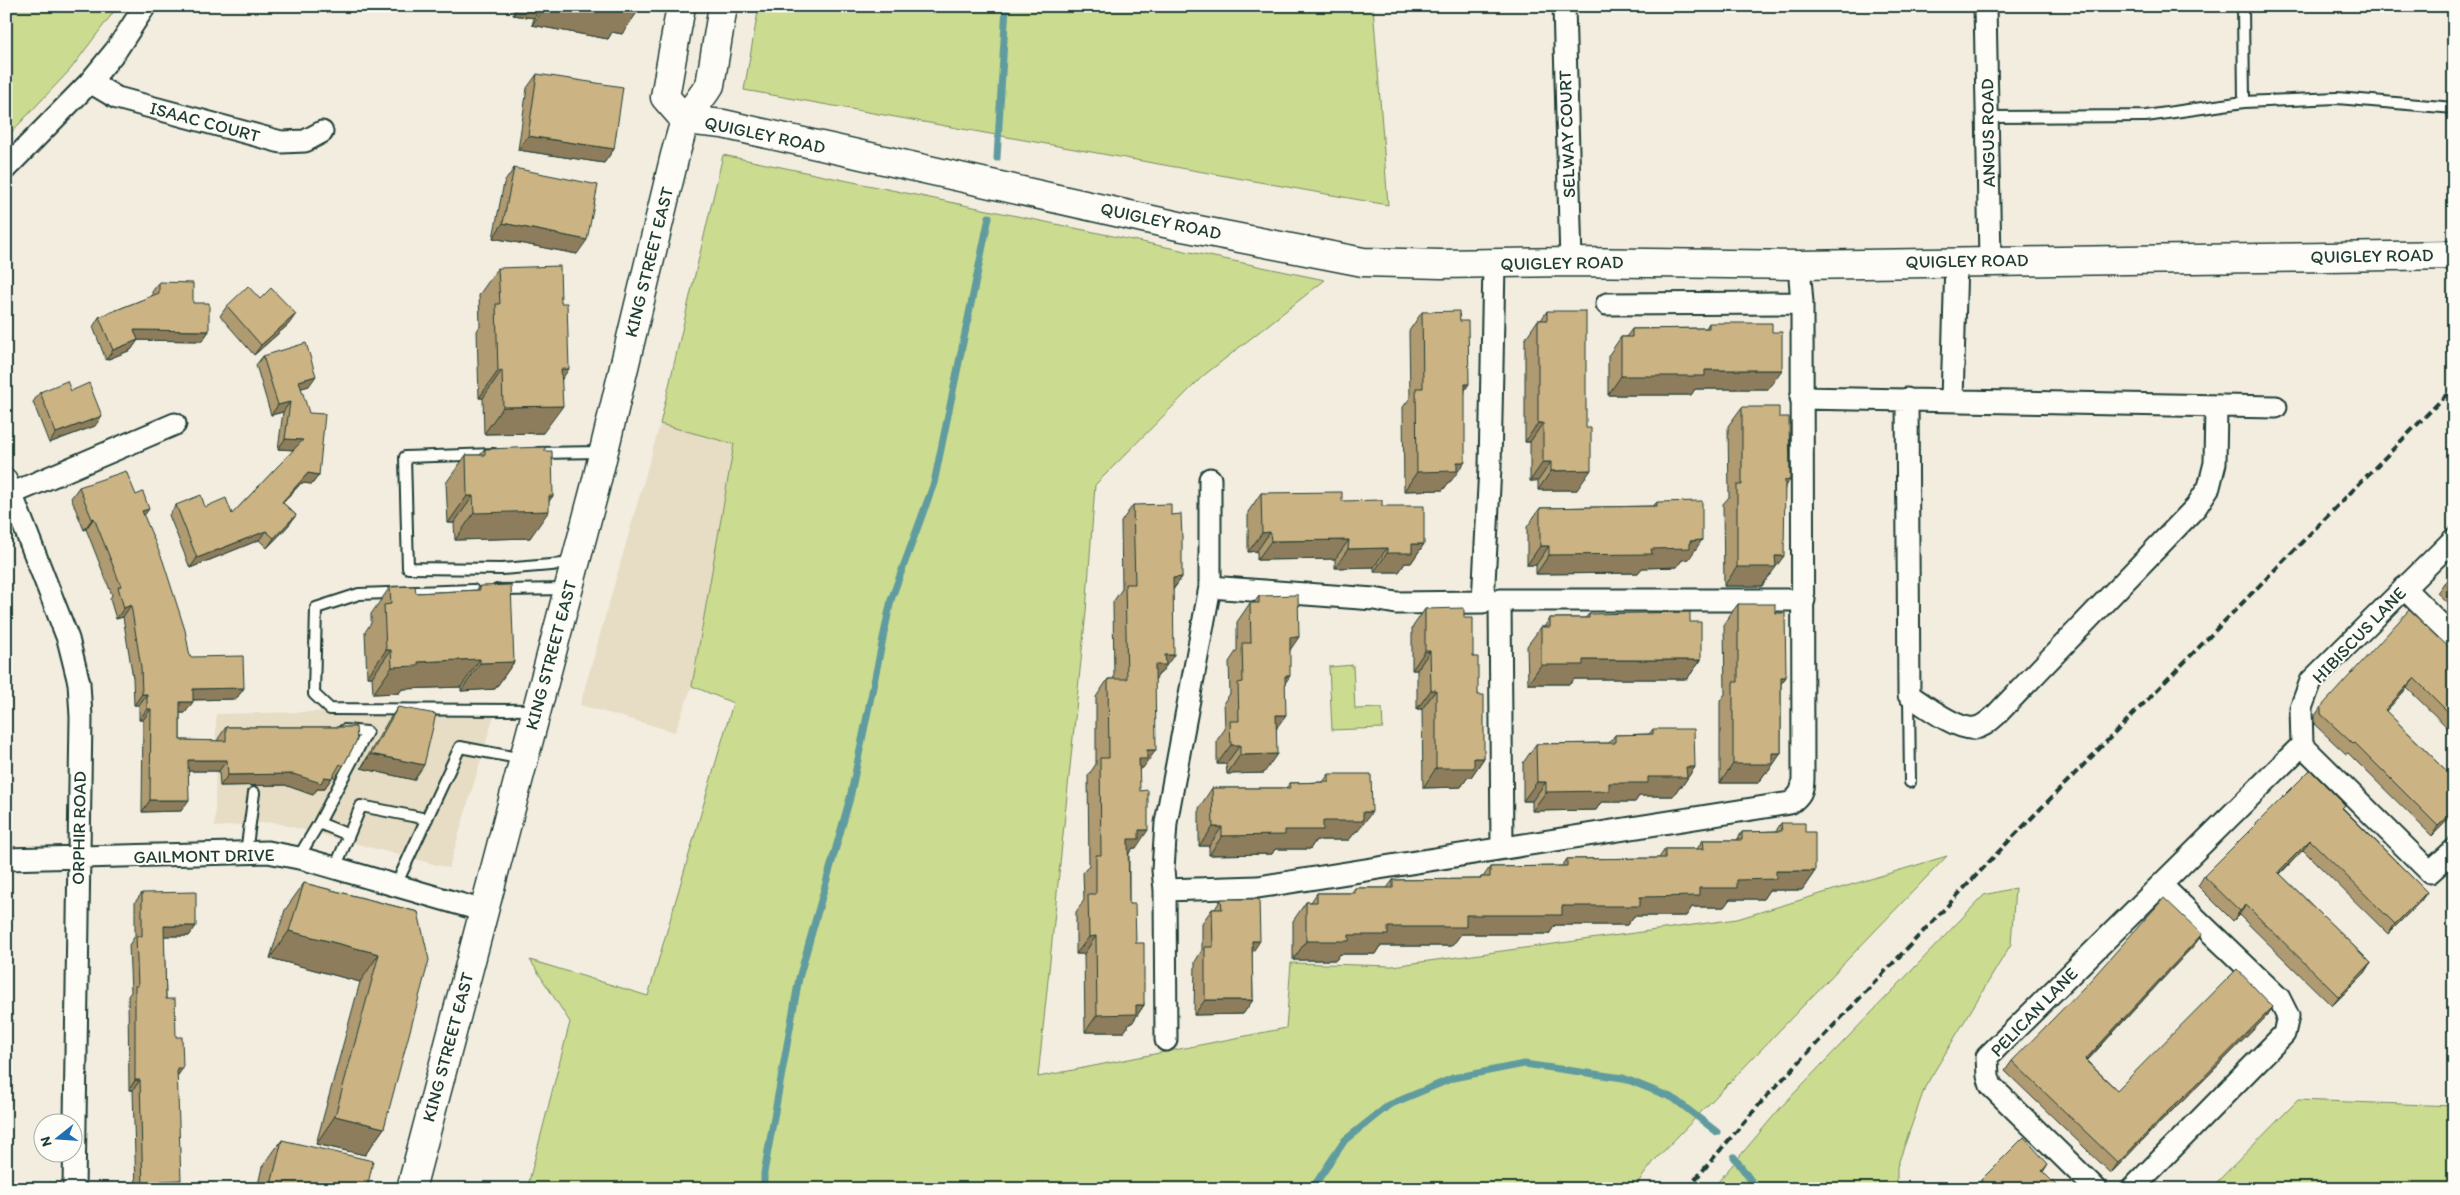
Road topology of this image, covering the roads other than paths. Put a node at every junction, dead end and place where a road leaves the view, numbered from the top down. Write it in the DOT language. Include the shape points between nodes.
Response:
graph roads {
  1 [pos="145,6"];
  2 [pos="681,6"];
  3 [pos="723,6"];
  4 [pos="1564,6"];
  5 [pos="1985,6"];
  6 [pos="2243,6"];
  7 [pos="90,82"];
  8 [pos="2244,102"];
  9 [pos="2454,108"];
  10 [pos="1989,116"];
  11 [pos="685,120"];
  12 [pos="322,132"];
  13 [pos="6,168"];
  14 [pos="2454,255"];
  15 [pos="1990,260"];
  16 [pos="1956,261"];
  17 [pos="1571,262"];
  18 [pos="1494,264"];
  19 [pos="1799,265"];
  20 [pos="1802,303"];
  21 [pos="1607,304"];
  22 [pos="1801,398"];
  23 [pos="1907,399"];
  24 [pos="1952,400"];
  25 [pos="2216,407"];
  26 [pos="2276,407"];
  27 [pos="176,424"];
  28 [pos="603,452"];
  29 [pos="508,453"];
  30 [pos="527,453"];
  31 [pos="1210,479"];
  32 [pos="8,490"];
  33 [pos="2454,539"];
  34 [pos="572,576"];
  35 [pos="1210,587"];
  36 [pos="2404,588"];
  37 [pos="1804,600"];
  38 [pos="1492,601"];
  39 [pos="2454,638"];
  40 [pos="1909,695"];
  41 [pos="537,710"];
  42 [pos="331,730"];
  43 [pos="2302,746"];
  44 [pos="524,759"];
  45 [pos="1910,782"];
  46 [pos="254,794"];
  47 [pos="427,819"];
  48 [pos="319,823"];
  49 [pos="349,835"];
  50 [pos="1502,848"];
  51 [pos="2454,850"];
  52 [pos="246,853"];
  53 [pos="298,858"];
  54 [pos="78,859"];
  55 [pos="6,860"];
  56 [pos="335,868"];
  57 [pos="396,885"];
  58 [pos="2161,885"];
  59 [pos="1165,890"];
  60 [pos="484,911"];
  61 [pos="1166,1040"];
  62 [pos="74,1189"];
  63 [pos="411,1189"];
  64 [pos="2096,1189"];
  65 [pos="2132,1189"];
  1 -- 7 [label="street" via="117,49"];
  2 -- 11 [label="street" via="665,97"];
  3 -- 11 [label="street, KING STREET EAST" via="710,85"];
  4 -- 17 [label="street, SELWAY COURT"];
  5 -- 10 [label="street, ANGUS ROAD"];
  6 -- 8 [label="lane"];
  7 -- 12 [label="street, ISAAC COURT" via="117,98 281,142 304,141"];
  7 -- 13 [label="street"];
  8 -- 9 [label="lane" via="2337,98"];
  8 -- 10 [label="lane" via="2146,116"];
  10 -- 15 [label="street, ANGUS ROAD"];
  11 -- 18 [label="street, QUIGLEY ROAD" via="723,124 1183,227 1363,262"];
  11 -- 28 [label="street, KING STREET EAST"];
  14 -- 15 [label="street, QUIGLEY ROAD"];
  15 -- 16 [label="street, QUIGLEY ROAD"];
  16 -- 19 [label="street, QUIGLEY ROAD"];
  16 -- 24 [label="street"];
  17 -- 18 [label="street, QUIGLEY ROAD"];
  17 -- 19 [label="street, QUIGLEY ROAD"];
  18 -- 38 [label="street" via="1490,467"];
  19 -- 20 [label="street"];
  20 -- 21 [label="street"];
  20 -- 22 [label="street"];
  22 -- 23 [label="street"];
  22 -- 37 [label="street"];
  23 -- 24 [label="street"];
  23 -- 40 [label="street"];
  24 -- 25 [label="street"];
  25 -- 26 [label="street"];
  25 -- 40 [label="street" via="2215,463 2209,487 2196,507 1995,716 1981,727 1964,728"];
  27 -- 32 [label="street"];
  28 -- 30 [label="lane"];
  28 -- 34 [label="street, KING STREET EAST"];
  29 -- 34 [label="lane" via="405,458 408,568 502,569"];
  31 -- 35 [label="street"];
  32 -- 54 [label="street, ORPHIR ROAD" via="68,639 79,682"];
  33 -- 36 [label="street, HIBISCUS LANE"];
  34 -- 41 [label="street, KING STREET EAST"];
  34 -- 41 [label="lane" via="359,594 316,608 314,694 330,709"];
  35 -- 38 [label="street" via="1396,603"];
  35 -- 59 [label="street" via="1166,823"];
  36 -- 39 [label="street"];
  36 -- 43 [label="street, HIBISCUS LANE" via="2311,681 2301,708"];
  37 -- 38 [label="street"];
  37 -- 50 [label="street" via="1804,778 1798,797 1790,803"];
  38 -- 50 [label="street"];
  40 -- 45 [label="lane"];
  41 -- 44 [label="street, KING STREET EAST"];
  42 -- 48 [label="lane" via="367,732"];
  43 -- 51 [label="street" via="2430,872"];
  43 -- 58 [label="street, PELICAN LANE"];
  44 -- 47 [label="lane" via="460,747"];
  44 -- 60 [label="street, KING STREET EAST"];
  46 -- 52 [label="lane"];
  47 -- 49 [label="lane" via="361,806"];
  47 -- 57 [label="lane"];
  48 -- 49 [label="lane"];
  48 -- 53 [label="lane"];
  49 -- 56 [label="lane"];
  50 -- 59 [label="street" via="1258,887"];
  52 -- 53 [label="street, GAILMONT DRIVE" via="268,852"];
  52 -- 54 [label="street, GAILMONT DRIVE"];
  53 -- 56 [label="street, GAILMONT DRIVE"];
  54 -- 55 [label="street, GAILMONT DRIVE"];
  54 -- 62 [label="street, ORPHIR ROAD"];
  56 -- 57 [label="street, GAILMONT DRIVE"];
  57 -- 60 [label="street, GAILMONT DRIVE"];
  58 -- 64 [label="street, PELICAN LANE" via="1987,1057 1991,1086"];
  58 -- 65 [label="street" via="2279,998 2288,1016 2284,1034"];
  59 -- 61 [label="street"];
  60 -- 63 [label="street, KING STREET EAST"];
}
